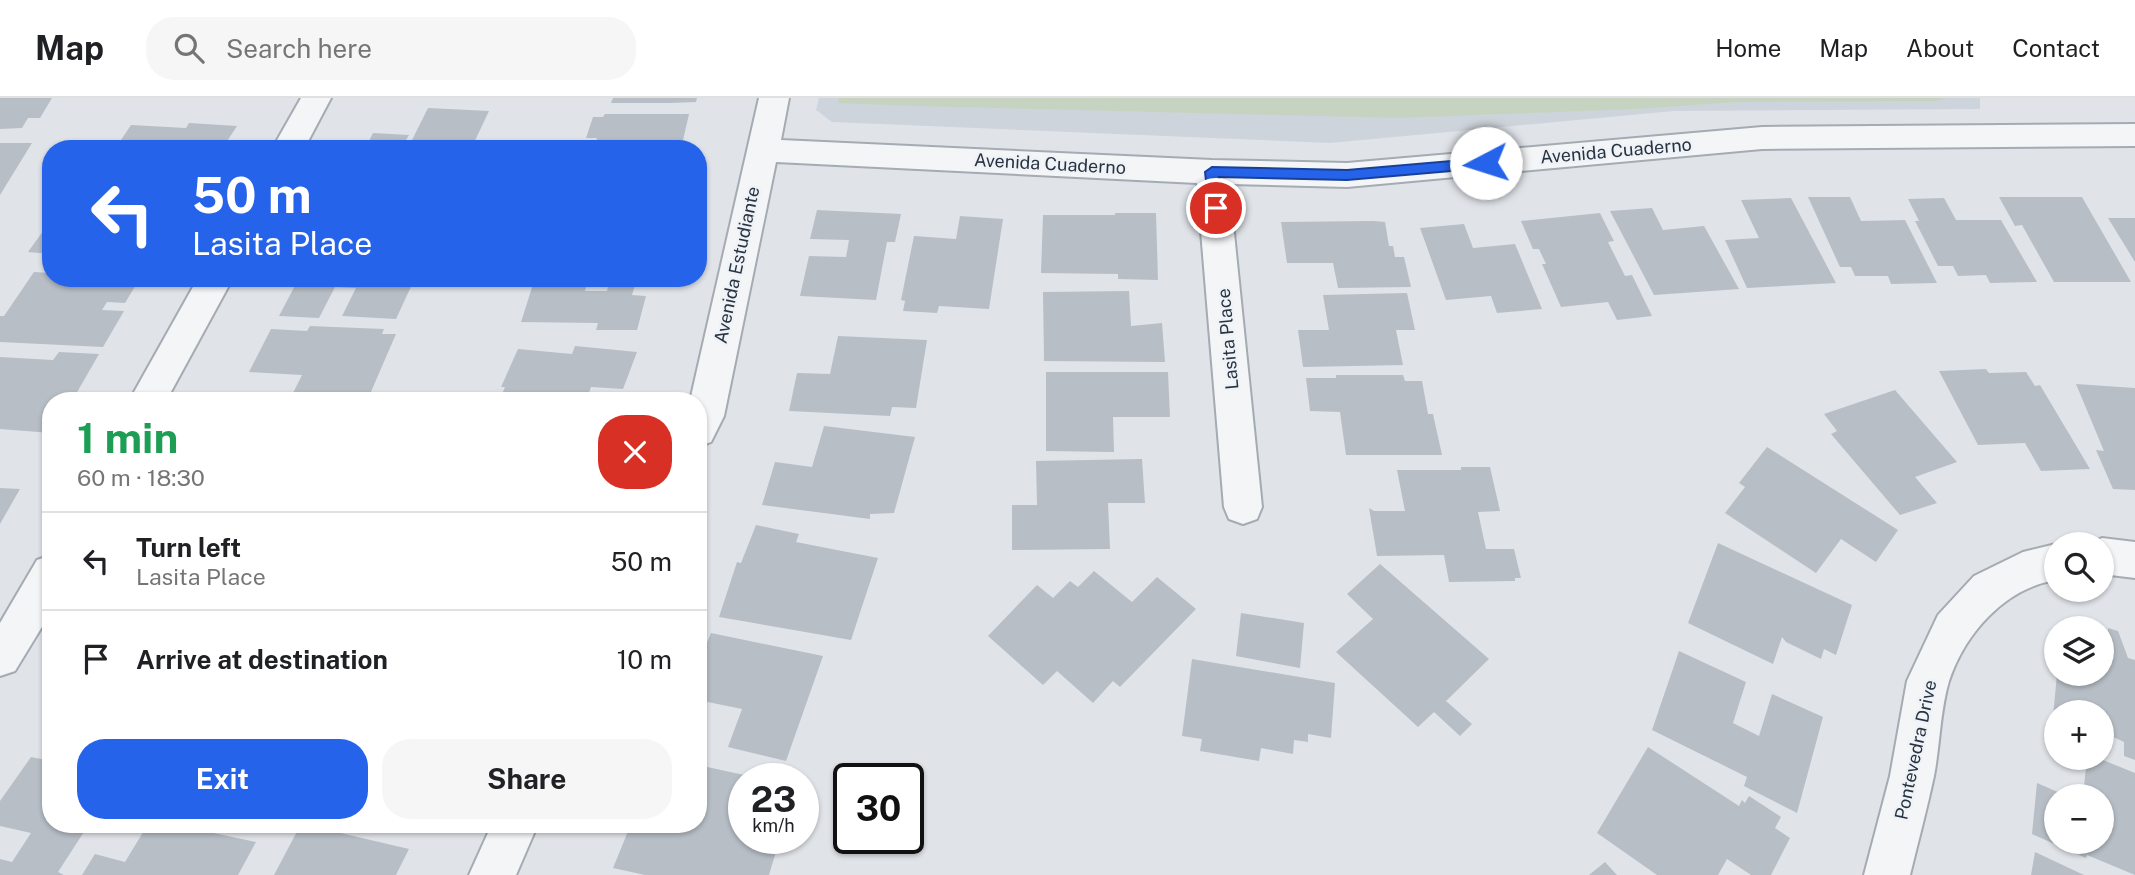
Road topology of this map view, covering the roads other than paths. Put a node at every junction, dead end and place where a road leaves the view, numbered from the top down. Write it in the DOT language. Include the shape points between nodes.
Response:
graph roads {
  1 [pos="316,98"];
  2 [pos="774,98"];
  3 [pos="2135,135"];
  4 [pos="293,140"];
  5 [pos="762,150"];
  6 [pos="1212,172"];
  7 [pos="211,287"];
  8 [pos="152,392"];
  9 [pos="707,407"];
  10 [pos="1243,506"];
  11 [pos="2114,557"];
  12 [pos="2135,560"];
  13 [pos="2044,564"];
  14 [pos="42,589"];
  15 [pos="0,657"];
  16 [pos="512,833"];
  17 [pos="492,875"];
  18 [pos="1887,875"];
  1 -- 4 [label="street"];
  2 -- 5 [label="street, Avenida Estudiante"];
  3 -- 6 [label="street, Avenida Cuaderno" via="1762,138 1347,175"];
  5 -- 6 [label="street, Avenida Cuaderno"];
  5 -- 9 [label="street, Avenida Estudiante"];
  6 -- 10 [label="street, Lasita Place"];
  7 -- 8 [label="street"];
  11 -- 12 [label="street"];
  13 -- 18 [label="street, Pontevedra Drive" via="1988,589 1953,628 1928,681 1912,776"];
  14 -- 15 [label="street"];
  16 -- 17 [label="street"];
}
